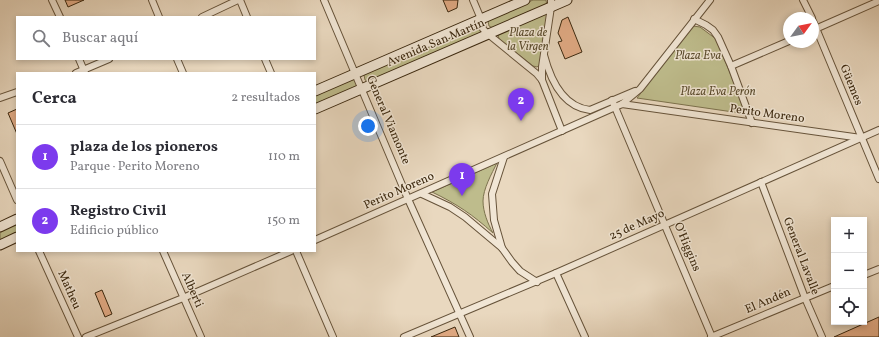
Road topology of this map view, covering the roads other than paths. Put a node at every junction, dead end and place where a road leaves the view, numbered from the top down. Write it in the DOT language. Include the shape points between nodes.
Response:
graph roads {
  1 [pos="52,0"];
  2 [pos="152,0"];
  3 [pos="239,0"];
  4 [pos="324,0"];
  5 [pos="473,0"];
  6 [pos="525,0"];
  7 [pos="567,0"];
  8 [pos="710,0"];
  9 [pos="804,0"];
  10 [pos="879,1"];
  11 [pos="551,3"];
  12 [pos="809,12"];
  13 [pos="60,16"];
  14 [pos="159,16"];
  15 [pos="204,16"];
  16 [pos="247,16"];
  17 [pos="482,19"];
  18 [pos="694,19"];
  19 [pos="819,27"];
  20 [pos="488,34"];
  21 [pos="819,38"];
  22 [pos="783,43"];
  23 [pos="544,55"];
  24 [pos="79,60"];
  25 [pos="107,60"];
  26 [pos="177,60"];
  27 [pos="265,60"];
  28 [pos="731,66"];
  29 [pos="85,72"];
  30 [pos="183,72"];
  31 [pos="270,72"];
  32 [pos="356,73"];
  33 [pos="542,80"];
  34 [pos="362,88"];
  35 [pos="640,88"];
  36 [pos="316,91"];
  37 [pos="16,92"];
  38 [pos="0,98"];
  39 [pos="612,100"];
  40 [pos="622,104"];
  41 [pos="615,108"];
  42 [pos="316,109"];
  43 [pos="752,123"];
  44 [pos="879,130"];
  45 [pos="562,131"];
  46 [pos="861,138"];
  47 [pos="504,157"];
  48 [pos="0,161"];
  49 [pos="879,179"];
  50 [pos="761,182"];
  51 [pos="422,194"];
  52 [pos="16,198"];
  53 [pos="408,199"];
  54 [pos="16,219"];
  55 [pos="666,224"];
  56 [pos="0,227"];
  57 [pos="16,237"];
  58 [pos="316,240"];
  59 [pos="0,245"];
  60 [pos="502,248"];
  61 [pos="39,252"];
  62 [pos="163,252"];
  63 [pos="289,252"];
  64 [pos="296,252"];
  65 [pos="879,269"];
  66 [pos="556,273"];
  67 [pos="867,274"];
  68 [pos="536,282"];
  69 [pos="831,287"];
  70 [pos="183,298"];
  71 [pos="805,298"];
  72 [pos="460,313"];
  73 [pos="78,337"];
  74 [pos="86,337"];
  75 [pos="201,337"];
  76 [pos="333,337"];
  77 [pos="404,337"];
  78 [pos="470,337"];
  79 [pos="585,337"];
  80 [pos="712,337"];
  81 [pos="822,337"];
  1 -- 13 [label="street"];
  2 -- 14 [label="street"];
  3 -- 15 [label="street"];
  3 -- 16 [label="street"];
  4 -- 32 [label="street, General Viamonte"];
  5 -- 17 [label="street"];
  6 -- 17 [label="main road, Avenida San Martín"];
  7 -- 11 [label="main road, Avenida San Martín"];
  8 -- 18 [label="street"];
  9 -- 12 [label="street"];
  10 -- 19 [label="street"];
  11 -- 20 [label="main road, Avenida San Martín"];
  11 -- 23 [label="street"];
  17 -- 20 [label="street" via="483,29"];
  17 -- 32 [label="main road, Avenida San Martín"];
  18 -- 28 [label="street" via="713,30"];
  18 -- 35 [label="street"];
  20 -- 33 [label="street"];
  20 -- 34 [label="main road, Avenida San Martín"];
  21 -- 46 [label="street, Güemes"];
  22 -- 28 [label="street"];
  23 -- 33 [label="street"];
  23 -- 39 [label="street" via="552,80 571,103 590,110"];
  24 -- 29 [label="street"];
  25 -- 29 [label="street"];
  26 -- 30 [label="street"];
  27 -- 31 [label="street"];
  28 -- 43 [label="street"];
  32 -- 34 [label="street, General Viamonte"];
  32 -- 36 [label="main road, Avenida San Martín"];
  33 -- 45 [label="street"];
  34 -- 42 [label="main road, Avenida San Martín"];
  34 -- 53 [label="street, General Viamonte"];
  35 -- 39 [label="street"];
  35 -- 40 [label="street"];
  37 -- 38 [label="street"];
  39 -- 41 [label="street, O'Higgins"];
  40 -- 41 [label="street, Perito Moreno"];
  40 -- 43 [label="street, Perito Moreno"];
  41 -- 45 [label="street, Perito Moreno"];
  41 -- 55 [label="street, O'Higgins"];
  43 -- 46 [label="street, Perito Moreno"];
  44 -- 46 [label="street, 25 de Mayo"];
  45 -- 47 [label="street, Perito Moreno"];
  46 -- 49 [label="street, Güemes"];
  46 -- 50 [label="street, 25 de Mayo"];
  47 -- 51 [label="street, Perito Moreno"];
  47 -- 60 [label="street" via="492,194 494,220"];
  48 -- 52 [label="street"];
  50 -- 55 [label="street, 25 de Mayo"];
  50 -- 71 [label="street, General Lavalle"];
  51 -- 53 [label="street, Perito Moreno"];
  51 -- 60 [label="street" via="465,217"];
  53 -- 58 [label="street, Perito Moreno"];
  53 -- 72 [label="street, General Viamonte"];
  54 -- 56 [label="main road"];
  55 -- 66 [label="street, 25 de Mayo"];
  55 -- 80 [label="street, O'Higgins"];
  57 -- 59 [label="main road"];
  60 -- 68 [label="street" via="520,271"];
  61 -- 73 [label="street, Matheu"];
  62 -- 70 [label="street, Alberti"];
  63 -- 70 [label="street"];
  64 -- 76 [label="street"];
  65 -- 67 [label="street"];
  66 -- 68 [label="street, 25 de Mayo"];
  66 -- 79 [label="street"];
  68 -- 72 [label="street, 25 de Mayo"];
  69 -- 71 [label="street, El Andén"];
  70 -- 74 [label="street"];
  70 -- 75 [label="street, Alberti"];
  71 -- 80 [label="street, El Andén"];
  71 -- 81 [label="street, General Lavalle"];
  72 -- 77 [label="street, 25 de Mayo"];
  72 -- 78 [label="street, General Viamonte"];
}
